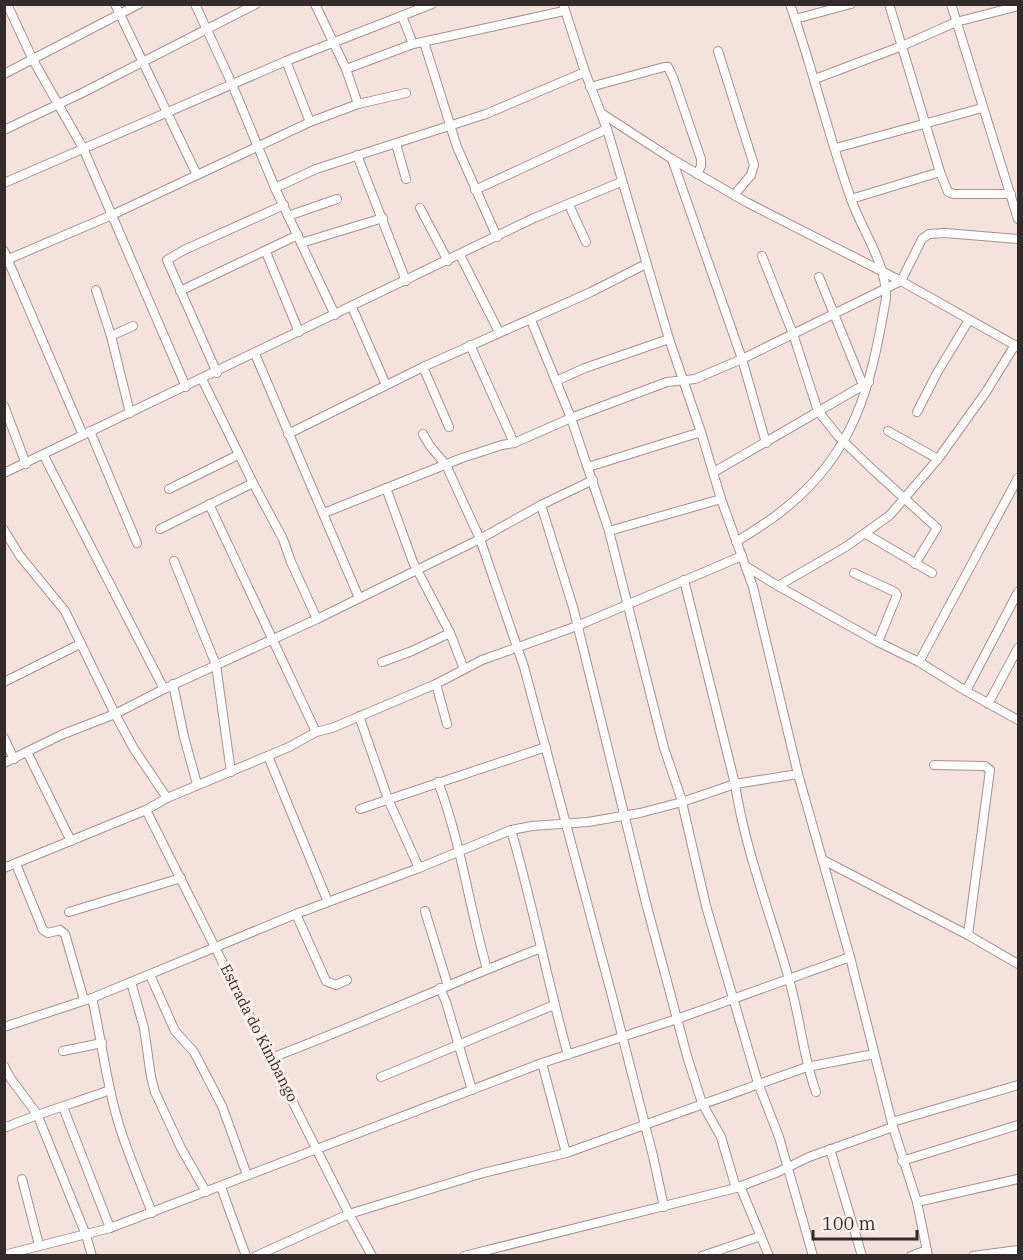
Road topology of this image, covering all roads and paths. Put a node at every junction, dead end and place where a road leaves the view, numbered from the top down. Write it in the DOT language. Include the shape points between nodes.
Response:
graph roads {
  1 [pos="115,4"];
  2 [pos="139,4"];
  3 [pos="195,4"];
  4 [pos="256,4"];
  5 [pos="315,4"];
  6 [pos="432,4"];
  7 [pos="790,4"];
  8 [pos="851,4"];
  9 [pos="890,4"];
  10 [pos="951,4"];
  11 [pos="9,7"];
  12 [pos="1018,7"];
  13 [pos="563,8"];
  14 [pos="121,15"];
  15 [pos="402,16"];
  16 [pos="795,19"];
  17 [pos="956,22"];
  18 [pos="207,29"];
  19 [pos="333,42"];
  20 [pos="424,42"];
  21 [pos="413,44"];
  22 [pos="902,46"];
  23 [pos="718,51"];
  24 [pos="33,60"];
  25 [pos="143,61"];
  26 [pos="286,61"];
  27 [pos="346,69"];
  28 [pos="585,72"];
  29 [pos="4,74"];
  30 [pos="815,79"];
  31 [pos="232,84"];
  32 [pos="590,87"];
  33 [pos="406,93"];
  34 [pos="59,104"];
  35 [pos="358,104"];
  36 [pos="982,108"];
  37 [pos="168,112"];
  38 [pos="601,113"];
  39 [pos="310,122"];
  40 [pos="926,122"];
  41 [pos="450,126"];
  42 [pos="607,129"];
  43 [pos="4,130"];
  44 [pos="396,144"];
  45 [pos="83,148"];
  46 [pos="258,148"];
  47 [pos="836,148"];
  48 [pos="357,155"];
  49 [pos="672,159"];
  50 [pos="940,172"];
  51 [pos="697,174"];
  52 [pos="197,175"];
  53 [pos="406,179"];
  54 [pos="621,182"];
  55 [pos="4,183"];
  56 [pos="275,188"];
  57 [pos="475,190"];
  58 [pos="1011,194"];
  59 [pos="734,195"];
  60 [pos="337,199"];
  61 [pos="851,199"];
  62 [pos="284,205"];
  63 [pos="569,205"];
  64 [pos="420,208"];
  65 [pos="112,216"];
  66 [pos="288,216"];
  67 [pos="383,218"];
  68 [pos="1018,219"];
  69 [pos="497,237"];
  70 [pos="299,239"];
  71 [pos="1018,239"];
  72 [pos="586,242"];
  73 [pos="266,252"];
  74 [pos="460,255"];
  75 [pos="762,256"];
  76 [pos="6,257"];
  77 [pos="448,261"];
  78 [pos="646,264"];
  79 [pos="882,272"];
  80 [pos="819,277"];
  81 [pos="406,281"];
  82 [pos="901,281"];
  83 [pos="886,288"];
  84 [pos="96,290"];
  85 [pos="180,291"];
  86 [pos="352,307"];
  87 [pos="834,313"];
  88 [pos="335,315"];
  89 [pos="531,320"];
  90 [pos="969,320"];
  91 [pos="133,326"];
  92 [pos="299,332"];
  93 [pos="499,332"];
  94 [pos="793,334"];
  95 [pos="111,336"];
  96 [pos="669,339"];
  97 [pos="470,345"];
  98 [pos="1017,346"];
  99 [pos="255,354"];
  100 [pos="742,359"];
  101 [pos="423,367"];
  102 [pos="217,373"];
  103 [pos="202,380"];
  104 [pos="683,380"];
  105 [pos="556,381"];
  106 [pos="866,384"];
  107 [pos="387,385"];
  108 [pos="186,387"];
  109 [pos="4,406"];
  110 [pos="818,411"];
  111 [pos="917,412"];
  112 [pos="130,413"];
  113 [pos="571,418"];
  114 [pos="449,427"];
  115 [pos="888,431"];
  116 [pos="701,432"];
  117 [pos="86,433"];
  118 [pos="288,434"];
  119 [pos="423,434"];
  120 [pos="844,441"];
  121 [pos="514,443"];
  122 [pos="766,443"];
  123 [pos="238,454"];
  124 [pos="44,456"];
  125 [pos="938,459"];
  126 [pos="26,464"];
  127 [pos="446,465"];
  128 [pos="588,467"];
  129 [pos="714,472"];
  130 [pos="4,473"];
  131 [pos="1018,478"];
  132 [pos="593,480"];
  133 [pos="253,483"];
  134 [pos="386,488"];
  135 [pos="169,489"];
  136 [pos="721,499"];
  137 [pos="904,499"];
  138 [pos="209,504"];
  139 [pos="541,505"];
  140 [pos="324,513"];
  141 [pos="160,529"];
  142 [pos="4,530"];
  143 [pos="609,531"];
  144 [pos="866,534"];
  145 [pos="480,539"];
  146 [pos="736,542"];
  147 [pos="137,543"];
  148 [pos="742,556"];
  149 [pos="174,561"];
  150 [pos="915,564"];
  151 [pos="747,567"];
  152 [pos="417,570"];
  153 [pos="855,573"];
  154 [pos="932,573"];
  155 [pos="684,580"];
  156 [pos="778,586"];
  157 [pos="1018,592"];
  158 [pos="359,598"];
  159 [pos="628,603"];
  160 [pos="317,619"];
  161 [pos="577,626"];
  162 [pos="450,633"];
  163 [pos="273,639"];
  164 [pos="878,642"];
  165 [pos="80,644"];
  166 [pos="517,648"];
  167 [pos="1018,648"];
  168 [pos="382,662"];
  169 [pos="920,662"];
  170 [pos="216,665"];
  171 [pos="464,669"];
  172 [pos="4,682"];
  173 [pos="173,684"];
  174 [pos="436,684"];
  175 [pos="164,688"];
  176 [pos="966,691"];
  177 [pos="988,704"];
  178 [pos="115,714"];
  179 [pos="359,716"];
  180 [pos="1018,720"];
  181 [pos="447,724"];
  182 [pos="316,732"];
  183 [pos="4,738"];
  184 [pos="546,747"];
  185 [pos="27,752"];
  186 [pos="268,756"];
  187 [pos="14,759"];
  188 [pos="4,763"];
  189 [pos="934,765"];
  190 [pos="231,771"];
  191 [pos="798,774"];
  192 [pos="438,782"];
  193 [pos="197,784"];
  194 [pos="735,784"];
  195 [pos="167,798"];
  196 [pos="388,799"];
  197 [pos="682,802"];
  198 [pos="360,809"];
  199 [pos="146,810"];
  200 [pos="625,816"];
  201 [pos="565,824"];
  202 [pos="511,830"];
  203 [pos="71,841"];
  204 [pos="459,851"];
  205 [pos="823,860"];
  206 [pos="16,864"];
  207 [pos="419,867"];
  208 [pos="4,868"];
  209 [pos="180,878"];
  210 [pos="328,902"];
  211 [pos="425,911"];
  212 [pos="69,912"];
  213 [pos="296,914"];
  214 [pos="968,935"];
  215 [pos="216,948"];
  216 [pos="541,948"];
  217 [pos="850,957"];
  218 [pos="1018,964"];
  219 [pos="487,969"];
  220 [pos="150,975"];
  221 [pos="789,978"];
  222 [pos="347,980"];
  223 [pos="131,982"];
  224 [pos="444,987"];
  225 [pos="733,998"];
  226 [pos="88,999"];
  227 [pos="554,1005"];
  228 [pos="677,1019"];
  229 [pos="4,1027"];
  230 [pos="622,1038"];
  231 [pos="102,1043"];
  232 [pos="457,1045"];
  233 [pos="63,1052"];
  234 [pos="874,1054"];
  235 [pos="568,1055"];
  236 [pos="271,1058"];
  237 [pos="542,1063"];
  238 [pos="4,1066"];
  239 [pos="807,1067"];
  240 [pos="381,1077"];
  241 [pos="758,1083"];
  242 [pos="1018,1085"];
  243 [pos="110,1090"];
  244 [pos="472,1090"];
  245 [pos="816,1092"];
  246 [pos="702,1103"];
  247 [pos="63,1107"];
  248 [pos="37,1114"];
  249 [pos="645,1125"];
  250 [pos="892,1125"];
  251 [pos="1018,1125"];
  252 [pos="4,1128"];
  253 [pos="318,1149"];
  254 [pos="830,1149"];
  255 [pos="566,1153"];
  256 [pos="902,1161"];
  257 [pos="787,1167"];
  258 [pos="247,1175"];
  259 [pos="22,1179"];
  260 [pos="1018,1179"];
  261 [pos="221,1186"];
  262 [pos="738,1187"];
  263 [pos="206,1192"];
  264 [pos="917,1202"];
  265 [pos="664,1207"];
  266 [pos="152,1213"];
  267 [pos="349,1214"];
  268 [pos="110,1228"];
  269 [pos="86,1235"];
  270 [pos="762,1236"];
  271 [pos="39,1245"];
  272 [pos="1018,1250"];
  273 [pos="928,1253"];
  274 [pos="4,1256"];
  275 [pos="92,1256"];
  276 [pos="246,1256"];
  277 [pos="256,1256"];
  278 [pos="372,1256"];
  279 [pos="464,1256"];
  280 [pos="702,1256"];
  281 [pos="769,1256"];
  282 [pos="813,1256"];
  283 [pos="862,1256"];
  284 [pos="911,1256"];
  285 [pos="973,1256"];
  1 -- 14 [label="street"];
  2 -- 14 [label="street"];
  3 -- 18 [label="street"];
  4 -- 18 [label="street"];
  5 -- 19 [label="street"];
  6 -- 15 [label="street"];
  7 -- 16 [label="street"];
  8 -- 16 [label="street"];
  9 -- 22 [label="street"];
  10 -- 17 [label="street"];
  11 -- 24 [label="street"];
  12 -- 17 [label="street"];
  13 -- 20 [label="street"];
  13 -- 28 [label="street"];
  14 -- 24 [label="street"];
  14 -- 25 [label="street"];
  15 -- 19 [label="street"];
  15 -- 21 [label="street"];
  16 -- 30 [label="street"];
  17 -- 22 [label="street"];
  17 -- 36 [label="street"];
  18 -- 25 [label="street"];
  18 -- 31 [label="street"];
  19 -- 26 [label="street"];
  19 -- 27 [label="street"];
  20 -- 21 [label="street"];
  20 -- 41 [label="street"];
  21 -- 27 [label="street"];
  22 -- 30 [label="street"];
  22 -- 40 [label="street"];
  23 -- 59 [label="street" via="754,165 751,175"];
  24 -- 29 [label="street"];
  24 -- 34 [label="street"];
  25 -- 34 [label="street"];
  25 -- 37 [label="street"];
  26 -- 31 [label="street"];
  26 -- 39 [label="street"];
  27 -- 35 [label="street"];
  28 -- 32 [label="street"];
  28 -- 41 [label="street"];
  30 -- 47 [label="street"];
  31 -- 37 [label="street"];
  31 -- 46 [label="street"];
  32 -- 38 [label="street"];
  32 -- 51 [label="street" via="668,68 701,159"];
  33 -- 35 [label="street"];
  34 -- 43 [label="street"];
  34 -- 45 [label="street"];
  35 -- 39 [label="street"];
  36 -- 40 [label="street"];
  36 -- 58 [label="street"];
  37 -- 45 [label="street"];
  37 -- 52 [label="street"];
  38 -- 42 [label="street"];
  38 -- 49 [label="street"];
  39 -- 46 [label="street"];
  40 -- 47 [label="street"];
  40 -- 50 [label="street"];
  41 -- 44 [label="street"];
  41 -- 57 [label="street"];
  42 -- 54 [label="street"];
  42 -- 57 [label="street"];
  44 -- 48 [label="street"];
  44 -- 53 [label="street"];
  45 -- 55 [label="street"];
  45 -- 65 [label="street"];
  46 -- 52 [label="street"];
  46 -- 56 [label="street"];
  47 -- 61 [label="street"];
  48 -- 56 [label="street"];
  48 -- 67 [label="street"];
  49 -- 51 [label="street"];
  49 -- 100 [label="street"];
  50 -- 58 [label="street" via="951,194"];
  50 -- 61 [label="street"];
  51 -- 59 [label="street"];
  52 -- 65 [label="street"];
  54 -- 63 [label="street"];
  54 -- 78 [label="street"];
  56 -- 62 [label="street"];
  57 -- 69 [label="street"];
  58 -- 68 [label="street"];
  59 -- 79 [label="street"];
  60 -- 66 [label="street"];
  61 -- 79 [label="street"];
  62 -- 66 [label="street"];
  62 -- 85 [label="street" via="169,258"];
  63 -- 69 [label="street"];
  63 -- 72 [label="street"];
  64 -- 77 [label="street"];
  65 -- 76 [label="street"];
  65 -- 108 [label="street"];
  66 -- 70 [label="street"];
  67 -- 70 [label="street"];
  67 -- 81 [label="street"];
  69 -- 74 [label="street"];
  70 -- 73 [label="street"];
  70 -- 88 [label="street"];
  71 -- 82 [label="street" via="929,234 922,239"];
  73 -- 85 [label="street"];
  73 -- 92 [label="street"];
  74 -- 77 [label="street"];
  74 -- 93 [label="street"];
  75 -- 94 [label="street"];
  76 -- 117 [label="street"];
  77 -- 81 [label="street"];
  78 -- 89 [label="street"];
  78 -- 96 [label="street"];
  79 -- 82 [label="street"];
  79 -- 83 [label="street"];
  80 -- 87 [label="street"];
  81 -- 86 [label="street"];
  82 -- 83 [label="street"];
  82 -- 90 [label="street"];
  83 -- 87 [label="street"];
  83 -- 106 [label="street"];
  84 -- 95 [label="street"];
  85 -- 102 [label="street"];
  86 -- 88 [label="street"];
  86 -- 107 [label="street"];
  87 -- 94 [label="street"];
  87 -- 106 [label="street"];
  88 -- 92 [label="street"];
  89 -- 93 [label="street"];
  89 -- 105 [label="street"];
  90 -- 98 [label="street"];
  90 -- 111 [label="street"];
  91 -- 95 [label="street"];
  92 -- 99 [label="street"];
  93 -- 97 [label="street"];
  94 -- 100 [label="street"];
  94 -- 110 [label="street"];
  95 -- 112 [label="street"];
  96 -- 104 [label="street"];
  96 -- 105 [label="street"];
  97 -- 101 [label="street"];
  97 -- 121 [label="street"];
  98 -- 125 [label="street"];
  99 -- 102 [label="street"];
  99 -- 118 [label="street"];
  100 -- 104 [label="street" via="695,379"];
  100 -- 122 [label="street"];
  101 -- 107 [label="street"];
  101 -- 114 [label="street"];
  102 -- 103 [label="street"];
  103 -- 108 [label="street"];
  103 -- 123 [label="street"];
  104 -- 113 [label="street" via="667,382"];
  104 -- 116 [label="street"];
  105 -- 113 [label="street"];
  106 -- 110 [label="street"];
  106 -- 120 [label="street"];
  107 -- 118 [label="street"];
  108 -- 112 [label="street"];
  109 -- 126 [label="street"];
  110 -- 120 [label="street"];
  110 -- 122 [label="street"];
  112 -- 117 [label="street"];
  113 -- 121 [label="street"];
  113 -- 128 [label="street"];
  115 -- 125 [label="street"];
  116 -- 128 [label="street"];
  116 -- 129 [label="street"];
  117 -- 124 [label="street"];
  117 -- 147 [label="street"];
  118 -- 140 [label="street"];
  119 -- 127 [label="street"];
  120 -- 137 [label="street"];
  120 -- 146 [label="street" via="817,477 783,511"];
  121 -- 127 [label="street"];
  122 -- 129 [label="street"];
  123 -- 133 [label="street"];
  123 -- 135 [label="street"];
  124 -- 126 [label="street"];
  124 -- 175 [label="street"];
  125 -- 137 [label="street"];
  126 -- 130 [label="street"];
  127 -- 134 [label="street"];
  127 -- 145 [label="street"];
  128 -- 132 [label="street"];
  129 -- 136 [label="street"];
  131 -- 169 [label="street"];
  132 -- 139 [label="street"];
  132 -- 143 [label="street"];
  133 -- 138 [label="street"];
  133 -- 160 [label="street" via="283,539"];
  134 -- 140 [label="street"];
  134 -- 152 [label="street"];
  136 -- 143 [label="street"];
  136 -- 146 [label="street"];
  137 -- 144 [label="street"];
  137 -- 150 [label="street" via="937,528"];
  138 -- 141 [label="street"];
  138 -- 163 [label="street"];
  139 -- 145 [label="street"];
  139 -- 161 [label="street"];
  140 -- 158 [label="street"];
  142 -- 165 [label="street" via="64,611"];
  143 -- 159 [label="street"];
  144 -- 150 [label="street"];
  144 -- 156 [label="street"];
  145 -- 152 [label="street"];
  145 -- 166 [label="street"];
  146 -- 148 [label="street"];
  148 -- 151 [label="street"];
  148 -- 155 [label="street"];
  149 -- 170 [label="street"];
  150 -- 154 [label="street"];
  151 -- 156 [label="street"];
  151 -- 191 [label="street"];
  152 -- 158 [label="street"];
  152 -- 162 [label="street"];
  153 -- 164 [label="street" via="897,595"];
  155 -- 159 [label="street"];
  155 -- 194 [label="street"];
  156 -- 164 [label="street"];
  157 -- 176 [label="street"];
  158 -- 160 [label="street"];
  159 -- 161 [label="street"];
  159 -- 197 [label="street" via="664,748"];
  160 -- 163 [label="street"];
  161 -- 166 [label="street"];
  161 -- 200 [label="street"];
  162 -- 168 [label="street"];
  162 -- 171 [label="street"];
  163 -- 170 [label="street"];
  163 -- 182 [label="street"];
  164 -- 169 [label="street"];
  165 -- 172 [label="street"];
  165 -- 178 [label="street"];
  166 -- 171 [label="street"];
  166 -- 184 [label="street"];
  167 -- 177 [label="street"];
  169 -- 176 [label="street"];
  170 -- 173 [label="street"];
  170 -- 190 [label="street"];
  171 -- 174 [label="street"];
  173 -- 175 [label="street"];
  173 -- 193 [label="street"];
  174 -- 179 [label="street"];
  174 -- 181 [label="street"];
  175 -- 178 [label="street"];
  176 -- 177 [label="street"];
  177 -- 180 [label="street"];
  178 -- 185 [label="street"];
  178 -- 195 [label="street"];
  179 -- 182 [label="street"];
  179 -- 196 [label="street"];
  182 -- 186 [label="street"];
  183 -- 187 [label="street"];
  184 -- 192 [label="street"];
  184 -- 201 [label="street"];
  185 -- 187 [label="street"];
  185 -- 203 [label="street"];
  186 -- 190 [label="street"];
  186 -- 210 [label="street"];
  187 -- 188 [label="street"];
  189 -- 214 [label="street" via="985,766 990,770"];
  190 -- 193 [label="street"];
  191 -- 194 [label="street"];
  191 -- 205 [label="street"];
  192 -- 196 [label="street"];
  192 -- 204 [label="street"];
  193 -- 195 [label="street"];
  194 -- 197 [label="street"];
  194 -- 221 [label="street" via="758,882"];
  195 -- 199 [label="street"];
  196 -- 198 [label="street"];
  196 -- 207 [label="street"];
  197 -- 200 [label="street"];
  197 -- 225 [label="street"];
  199 -- 203 [label="street"];
  199 -- 209 [label="street, Estrada do Kimbango"];
  200 -- 201 [label="street"];
  200 -- 228 [label="street"];
  201 -- 202 [label="street"];
  201 -- 230 [label="street"];
  202 -- 204 [label="street"];
  202 -- 216 [label="street"];
  203 -- 206 [label="street"];
  204 -- 207 [label="street"];
  204 -- 219 [label="street"];
  205 -- 214 [label="street"];
  205 -- 217 [label="street"];
  206 -- 208 [label="street"];
  206 -- 226 [label="street" via="43,930 60,930 65,934"];
  207 -- 210 [label="street"];
  209 -- 212 [label="street"];
  209 -- 215 [label="street, Estrada do Kimbango"];
  210 -- 213 [label="street"];
  211 -- 224 [label="street"];
  213 -- 215 [label="street"];
  213 -- 222 [label="street" via="324,978 333,985"];
  214 -- 218 [label="street"];
  215 -- 220 [label="street"];
  215 -- 236 [label="street, Estrada do Kimbango"];
  216 -- 219 [label="street"];
  216 -- 227 [label="street"];
  217 -- 221 [label="street"];
  217 -- 234 [label="street"];
  219 -- 224 [label="street"];
  220 -- 223 [label="street"];
  220 -- 258 [label="street" via="175,1031 194,1052 222,1106"];
  221 -- 225 [label="street"];
  221 -- 239 [label="street"];
  223 -- 226 [label="street"];
  223 -- 263 [label="street" via="155,1092"];
  224 -- 232 [label="street"];
  224 -- 236 [label="street"];
  225 -- 228 [label="street"];
  225 -- 241 [label="street"];
  226 -- 229 [label="street"];
  226 -- 231 [label="street"];
  227 -- 232 [label="street"];
  227 -- 235 [label="street"];
  228 -- 230 [label="street"];
  228 -- 246 [label="street"];
  230 -- 235 [label="street"];
  230 -- 249 [label="street"];
  231 -- 233 [label="street"];
  231 -- 243 [label="street"];
  232 -- 240 [label="street"];
  232 -- 244 [label="street"];
  234 -- 239 [label="street"];
  234 -- 250 [label="street"];
  235 -- 237 [label="street"];
  236 -- 253 [label="street, Estrada do Kimbango"];
  237 -- 244 [label="street"];
  237 -- 255 [label="street"];
  238 -- 248 [label="street"];
  239 -- 241 [label="street"];
  239 -- 245 [label="street"];
  241 -- 246 [label="street"];
  241 -- 257 [label="street"];
  242 -- 250 [label="street"];
  243 -- 247 [label="street"];
  243 -- 266 [label="street"];
  244 -- 253 [label="street"];
  246 -- 249 [label="street"];
  246 -- 262 [label="street" via="721,1137"];
  247 -- 248 [label="street"];
  247 -- 268 [label="street"];
  248 -- 252 [label="street"];
  248 -- 269 [label="street"];
  249 -- 255 [label="street"];
  249 -- 265 [label="street"];
  250 -- 254 [label="street"];
  250 -- 256 [label="street"];
  251 -- 256 [label="street"];
  253 -- 258 [label="street"];
  253 -- 267 [label="street, Estrada do Kimbango"];
  254 -- 257 [label="street"];
  254 -- 283 [label="street"];
  255 -- 267 [label="street" via="483,1173"];
  256 -- 264 [label="street"];
  257 -- 262 [label="street"];
  257 -- 282 [label="street"];
  258 -- 261 [label="street"];
  259 -- 271 [label="street"];
  260 -- 264 [label="street"];
  261 -- 263 [label="street"];
  261 -- 276 [label="street"];
  262 -- 265 [label="street"];
  262 -- 270 [label="street"];
  263 -- 266 [label="street"];
  264 -- 273 [label="street"];
  265 -- 279 [label="street"];
  266 -- 268 [label="street"];
  267 -- 277 [label="street"];
  267 -- 278 [label="street, Estrada do Kimbango"];
  268 -- 269 [label="street"];
  269 -- 271 [label="street"];
  269 -- 275 [label="street"];
  270 -- 280 [label="street"];
  270 -- 281 [label="street"];
  271 -- 274 [label="street"];
  272 -- 285 [label="street"];
  273 -- 284 [label="street"];
}
